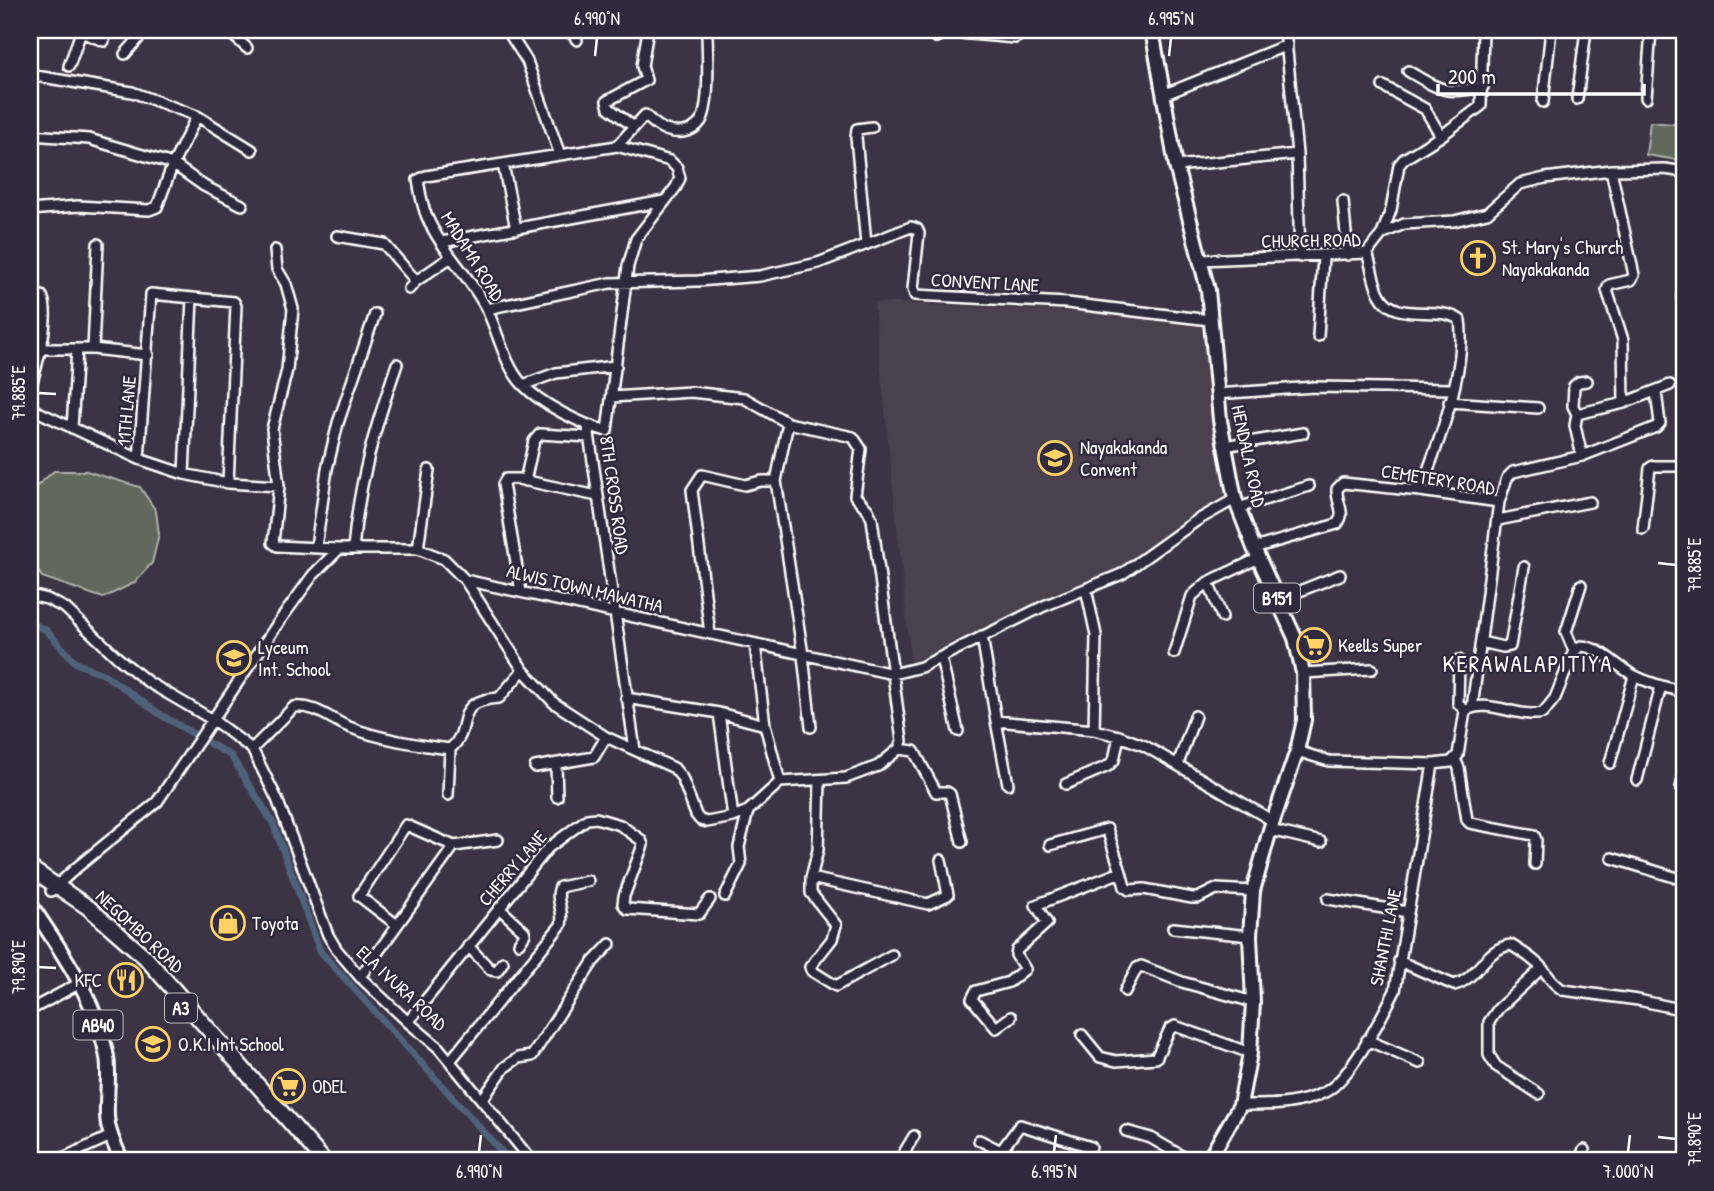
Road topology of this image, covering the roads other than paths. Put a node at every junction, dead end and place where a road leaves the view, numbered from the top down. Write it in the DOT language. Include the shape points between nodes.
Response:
graph roads {
  1 [pos="146,30"];
  2 [pos="228,30"];
  3 [pos="507,30"];
  4 [pos="569,30"];
  5 [pos="648,30"];
  6 [pos="707,30"];
  7 [pos="1028,30"];
  8 [pos="1152,30"];
  9 [pos="1285,30"];
  10 [pos="1483,30"];
  11 [pos="1551,30"];
  12 [pos="1586,30"];
  13 [pos="1651,30"];
  14 [pos="79,31"];
  15 [pos="936,37"];
  16 [pos="577,40"];
  17 [pos="104,41"];
  18 [pos="1287,45"];
  19 [pos="247,48"];
  20 [pos="125,54"];
  21 [pos="69,66"];
  22 [pos="1408,71"];
  23 [pos="30,75"];
  24 [pos="1383,86"];
  25 [pos="1483,88"];
  26 [pos="1163,95"];
  27 [pos="1646,98"];
  28 [pos="1577,99"];
  29 [pos="1543,103"];
  30 [pos="197,116"];
  31 [pos="634,127"];
  32 [pos="872,127"];
  33 [pos="30,135"];
  34 [pos="1441,136"];
  35 [pos="617,146"];
  36 [pos="252,150"];
  37 [pos="1297,154"];
  38 [pos="560,155"];
  39 [pos="173,164"];
  40 [pos="503,164"];
  41 [pos="1176,166"];
  42 [pos="1611,170"];
  43 [pos="1684,172"];
  44 [pos="664,201"];
  45 [pos="1343,201"];
  46 [pos="242,205"];
  47 [pos="30,210"];
  48 [pos="516,229"];
  49 [pos="1382,234"];
  50 [pos="337,236"];
  51 [pos="442,242"];
  52 [pos="98,244"];
  53 [pos="866,244"];
  54 [pos="275,250"];
  55 [pos="1367,253"];
  56 [pos="1348,255"];
  57 [pos="451,257"];
  58 [pos="1300,257"];
  59 [pos="1323,257"];
  60 [pos="1200,260"];
  61 [pos="416,281"];
  62 [pos="626,281"];
  63 [pos="409,289"];
  64 [pos="1684,289"];
  65 [pos="30,293"];
  66 [pos="192,298"];
  67 [pos="487,309"];
  68 [pos="375,314"];
  69 [pos="1684,318"];
  70 [pos="1210,320"];
  71 [pos="1318,336"];
  72 [pos="77,349"];
  73 [pos="93,349"];
  74 [pos="36,353"];
  75 [pos="148,355"];
  76 [pos="397,364"];
  77 [pos="616,366"];
  78 [pos="1587,381"];
  79 [pos="523,385"];
  80 [pos="1670,385"];
  81 [pos="1453,389"];
  82 [pos="30,390"];
  83 [pos="1656,392"];
  84 [pos="1216,394"];
  85 [pos="612,397"];
  86 [pos="1450,402"];
  87 [pos="1623,403"];
  88 [pos="30,408"];
  89 [pos="1538,408"];
  90 [pos="1577,414"];
  91 [pos="788,423"];
  92 [pos="72,428"];
  93 [pos="589,432"];
  94 [pos="1303,433"];
  95 [pos="1224,446"];
  96 [pos="1582,456"];
  97 [pos="139,459"];
  98 [pos="1684,466"];
  99 [pos="429,470"];
  100 [pos="184,474"];
  101 [pos="525,481"];
  102 [pos="776,481"];
  103 [pos="228,483"];
  104 [pos="279,486"];
  105 [pos="1309,486"];
  106 [pos="1420,491"];
  107 [pos="597,496"];
  108 [pos="1499,502"];
  109 [pos="1590,502"];
  110 [pos="1237,504"];
  111 [pos="1498,520"];
  112 [pos="1643,529"];
  113 [pos="316,547"];
  114 [pos="339,549"];
  115 [pos="353,549"];
  116 [pos="418,549"];
  117 [pos="1256,553"];
  118 [pos="1524,567"];
  119 [pos="1340,575"];
  120 [pos="466,580"];
  121 [pos="1208,582"];
  122 [pos="1581,584"];
  123 [pos="1086,589"];
  124 [pos="521,592"];
  125 [pos="30,595"];
  126 [pos="1278,600"];
  127 [pos="615,612"];
  128 [pos="1222,617"];
  129 [pos="710,634"];
  130 [pos="982,636"];
  131 [pos="1481,642"];
  132 [pos="755,644"];
  133 [pos="1574,651"];
  134 [pos="1174,653"];
  135 [pos="803,655"];
  136 [pos="941,658"];
  137 [pos="1459,660"];
  138 [pos="1372,669"];
  139 [pos="523,670"];
  140 [pos="1303,673"];
  141 [pos="893,674"];
  142 [pos="1634,676"];
  143 [pos="1661,686"];
  144 [pos="1684,692"];
  145 [pos="626,698"];
  146 [pos="1468,709"];
  147 [pos="719,713"];
  148 [pos="1195,716"];
  149 [pos="996,721"];
  150 [pos="211,723"];
  151 [pos="765,725"];
  152 [pos="811,727"];
  153 [pos="1094,730"];
  154 [pos="958,731"];
  155 [pos="1119,736"];
  156 [pos="606,737"];
  157 [pos="252,749"];
  158 [pos="450,749"];
  159 [pos="899,749"];
  160 [pos="635,750"];
  161 [pos="1297,751"];
  162 [pos="1455,759"];
  163 [pos="1609,763"];
  164 [pos="556,764"];
  165 [pos="1178,764"];
  166 [pos="1433,764"];
  167 [pos="536,767"];
  168 [pos="1684,774"];
  169 [pos="1637,780"];
  170 [pos="820,781"];
  171 [pos="780,782"];
  172 [pos="1008,784"];
  173 [pos="1066,784"];
  174 [pos="1681,788"];
  175 [pos="448,794"];
  176 [pos="557,797"];
  177 [pos="748,811"];
  178 [pos="733,817"];
  179 [pos="1271,825"];
  180 [pos="498,840"];
  181 [pos="962,842"];
  182 [pos="1321,842"];
  183 [pos="1050,845"];
  184 [pos="454,846"];
  185 [pos="1612,858"];
  186 [pos="941,860"];
  187 [pos="1535,864"];
  188 [pos="30,868"];
  189 [pos="1121,872"];
  190 [pos="30,877"];
  191 [pos="811,878"];
  192 [pos="1684,880"];
  193 [pos="588,881"];
  194 [pos="54,888"];
  195 [pos="1253,891"];
  196 [pos="725,896"];
  197 [pos="710,899"];
  198 [pos="1328,899"];
  199 [pos="30,904"];
  200 [pos="499,908"];
  201 [pos="1408,912"];
  202 [pos="397,925"];
  203 [pos="1173,928"];
  204 [pos="1250,936"];
  205 [pos="519,943"];
  206 [pos="610,944"];
  207 [pos="468,947"];
  208 [pos="892,955"];
  209 [pos="1399,961"];
  210 [pos="503,962"];
  211 [pos="1542,968"];
  212 [pos="360,976"];
  213 [pos="80,984"];
  214 [pos="1125,991"];
  215 [pos="1254,1002"];
  216 [pos="30,1010"];
  217 [pos="1684,1010"];
  218 [pos="1011,1017"];
  219 [pos="408,1022"];
  220 [pos="1082,1035"];
  221 [pos="1367,1040"];
  222 [pos="1250,1053"];
  223 [pos="450,1061"];
  224 [pos="1420,1063"];
  225 [pos="1539,1094"];
  226 [pos="482,1100"];
  227 [pos="1240,1105"];
  228 [pos="1126,1131"];
  229 [pos="111,1136"];
  230 [pos="914,1136"];
  231 [pos="979,1140"];
  232 [pos="1091,1147"];
  233 [pos="1584,1150"];
  234 [pos="1001,1151"];
  235 [pos="56,1161"];
  236 [pos="122,1161"];
  237 [pos="312,1161"];
  238 [pos="324,1161"];
  239 [pos="532,1161"];
  240 [pos="899,1161"];
  241 [pos="1021,1161"];
  242 [pos="1190,1161"];
  243 [pos="1208,1161"];
  244 [pos="1578,1161"];
  1 -- 20 [label="street"];
  2 -- 19 [label="street"];
  3 -- 38 [label="street" via="527,61"];
  4 -- 16 [label="street"];
  5 -- 31 [label="street" via="642,66 646,80 607,101 609,108"];
  6 -- 31 [label="street" via="708,72 699,125 674,133 657,127 645,115"];
  7 -- 15 [label="street" via="1015,38 948,32"];
  8 -- 26 [label="main road, HENDALA ROAD / B151"];
  9 -- 18 [label="street"];
  10 -- 25 [label="street"];
  11 -- 29 [label="street"];
  12 -- 28 [label="street"];
  13 -- 27 [label="street"];
  14 -- 17 [label="street"];
  14 -- 21 [label="street"];
  18 -- 26 [label="street"];
  18 -- 37 [label="street"];
  22 -- 25 [label="street" via="1446,92"];
  23 -- 30 [label="street" via="131,92"];
  24 -- 34 [label="street" via="1425,109"];
  25 -- 34 [label="street" via="1481,106"];
  26 -- 41 [label="main road, HENDALA ROAD / B151"];
  30 -- 36 [label="street"];
  30 -- 39 [label="street"];
  31 -- 35 [label="street"];
  32 -- 53 [label="street" via="858,129 856,137"];
  33 -- 39 [label="street" via="89,139"];
  34 -- 49 [label="street" via="1399,166"];
  35 -- 38 [label="street, MADAMA ROAD"];
  35 -- 44 [label="street, 8TH CROSS ROAD" via="670,161 677,168 680,178"];
  37 -- 41 [label="street"];
  37 -- 58 [label="street"];
  38 -- 40 [label="street, MADAMA ROAD"];
  39 -- 46 [label="street"];
  39 -- 47 [label="street" via="157,207 149,210 78,206"];
  40 -- 48 [label="street"];
  40 -- 51 [label="street, MADAMA ROAD" via="418,180 426,216"];
  41 -- 60 [label="main road, HENDALA ROAD / B151"];
  42 -- 43 [label="street"];
  42 -- 49 [label="street" via="1520,184 1488,213 1404,225"];
  42 -- 87 [label="street" via="1634,275 1607,290 1623,340"];
  44 -- 48 [label="street"];
  44 -- 62 [label="street, 8TH CROSS ROAD" via="636,239"];
  45 -- 56 [label="street"];
  48 -- 51 [label="street"];
  49 -- 55 [label="street"];
  50 -- 61 [label="street" via="384,244"];
  51 -- 57 [label="street, MADAMA ROAD"];
  52 -- 73 [label="street"];
  53 -- 62 [label="street, CONVENT LANE" via="818,263 760,276"];
  53 -- 70 [label="street, CONVENT LANE" via="911,227 917,229 915,295 1067,303"];
  54 -- 104 [label="street" via="277,270 293,309 287,370 272,429"];
  55 -- 56 [label="street, CHURCH ROAD"];
  55 -- 81 [label="street, CHURCH ROAD" via="1379,295 1390,307 1460,320 1462,338"];
  56 -- 59 [label="street, CHURCH ROAD"];
  57 -- 61 [label="street"];
  57 -- 67 [label="street, MADAMA ROAD"];
  58 -- 59 [label="street, CHURCH ROAD"];
  58 -- 60 [label="street, CHURCH ROAD"];
  59 -- 71 [label="street"];
  60 -- 70 [label="main road, HENDALA ROAD / B151"];
  61 -- 63 [label="street"];
  62 -- 67 [label="street, CONVENT LANE"];
  62 -- 77 [label="street, 8TH CROSS ROAD"];
  64 -- 69 [label="street"];
  65 -- 74 [label="street" via="44,300 45,318"];
  66 -- 75 [label="street" via="151,294"];
  66 -- 100 [label="street"];
  66 -- 103 [label="street" via="229,301 236,306"];
  67 -- 79 [label="street, MADAMA ROAD"];
  68 -- 113 [label="street" via="338,423"];
  70 -- 84 [label="main road, HENDALA ROAD / B151"];
  72 -- 73 [label="street, 11TH LANE"];
  72 -- 74 [label="street, 11TH LANE"];
  72 -- 92 [label="street"];
  73 -- 75 [label="street, 11TH LANE"];
  74 -- 82 [label="street"];
  75 -- 97 [label="street, 11TH LANE"];
  76 -- 115 [label="street" via="372,437"];
  77 -- 79 [label="street" via="556,373"];
  77 -- 85 [label="street, 8TH CROSS ROAD"];
  78 -- 90 [label="street" via="1574,386"];
  79 -- 93 [label="street, MADAMA ROAD"];
  80 -- 83 [label="street"];
  81 -- 84 [label="street" via="1314,387"];
  81 -- 86 [label="street, CHURCH ROAD"];
  83 -- 87 [label="street"];
  83 -- 96 [label="street" via="1661,418 1656,427"];
  84 -- 95 [label="main road, HENDALA ROAD / B151"];
  85 -- 91 [label="street" via="691,392 744,398"];
  85 -- 93 [label="street, 8TH CROSS ROAD" via="607,431"];
  86 -- 89 [label="street"];
  86 -- 106 [label="street, CHURCH ROAD"];
  87 -- 90 [label="street"];
  88 -- 92 [label="street, 11TH LANE"];
  90 -- 96 [label="street"];
  91 -- 102 [label="street"];
  91 -- 141 [label="street" via="853,437 861,449 855,496 872,519"];
  92 -- 97 [label="street, 11TH LANE"];
  93 -- 101 [label="street" via="540,434 534,441"];
  93 -- 107 [label="street, 8TH CROSS ROAD"];
  94 -- 95 [label="street"];
  95 -- 110 [label="main road, HENDALA ROAD / B151"];
  96 -- 108 [label="street" via="1513,472"];
  97 -- 100 [label="street"];
  98 -- 112 [label="street" via="1650,468"];
  99 -- 116 [label="street"];
  100 -- 103 [label="street"];
  101 -- 107 [label="street"];
  101 -- 124 [label="street" via="506,480 503,484"];
  102 -- 129 [label="street" via="745,485 702,475 692,490"];
  102 -- 135 [label="street"];
  103 -- 104 [label="street"];
  104 -- 113 [label="street, ALWIS TOWN MAWATHA" via="273,543"];
  105 -- 110 [label="street, ALWIS TOWN MAWATHA"];
  106 -- 108 [label="street, CEMETERY ROAD"];
  106 -- 117 [label="street, CEMETERY ROAD" via="1343,483 1337,489 1342,518 1336,524"];
  107 -- 127 [label="street, 8TH CROSS ROAD"];
  108 -- 111 [label="street, CEMETERY ROAD"];
  109 -- 111 [label="street"];
  110 -- 117 [label="main road, HENDALA ROAD / B151"];
  110 -- 123 [label="street, ALWIS TOWN MAWATHA" via="1196,521 1122,574"];
  111 -- 131 [label="street, CEMETERY ROAD"];
  113 -- 114 [label="street, ALWIS TOWN MAWATHA"];
  114 -- 115 [label="street, ALWIS TOWN MAWATHA"];
  114 -- 150 [label="street" via="313,575"];
  115 -- 116 [label="street, ALWIS TOWN MAWATHA"];
  116 -- 120 [label="street, ALWIS TOWN MAWATHA" via="444,559"];
  117 -- 121 [label="street"];
  117 -- 126 [label="main road, HENDALA ROAD / B151"];
  118 -- 131 [label="street" via="1510,646"];
  119 -- 126 [label="street"];
  120 -- 124 [label="street, ALWIS TOWN MAWATHA"];
  120 -- 139 [label="street"];
  121 -- 128 [label="street"];
  121 -- 134 [label="street" via="1192,596"];
  122 -- 133 [label="street" via="1566,632"];
  123 -- 130 [label="street, ALWIS TOWN MAWATHA"];
  123 -- 153 [label="street" via="1096,635"];
  124 -- 127 [label="street, ALWIS TOWN MAWATHA"];
  125 -- 150 [label="street, ELA IVURA ROAD" via="65,608 148,682"];
  126 -- 140 [label="main road, HENDALA ROAD / B151" via="1295,638"];
  127 -- 129 [label="street, ALWIS TOWN MAWATHA"];
  127 -- 145 [label="street, 8TH CROSS ROAD"];
  129 -- 132 [label="street, ALWIS TOWN MAWATHA"];
  130 -- 136 [label="street, ALWIS TOWN MAWATHA"];
  130 -- 149 [label="street"];
  131 -- 146 [label="street, CEMETERY ROAD"];
  132 -- 135 [label="street, ALWIS TOWN MAWATHA"];
  132 -- 151 [label="street"];
  133 -- 142 [label="street" via="1581,646 1592,649"];
  133 -- 146 [label="street" via="1555,698 1543,713"];
  135 -- 141 [label="street, ALWIS TOWN MAWATHA"];
  135 -- 152 [label="street"];
  136 -- 141 [label="street, ALWIS TOWN MAWATHA"];
  136 -- 154 [label="street"];
  137 -- 146 [label="street" via="1458,703"];
  138 -- 140 [label="street"];
  139 -- 156 [label="street" via="554,703"];
  139 -- 158 [label="street" via="499,698 479,699 468,710"];
  140 -- 161 [label="main road, HENDALA ROAD / B151" via="1304,720"];
  141 -- 159 [label="street" via="902,741"];
  142 -- 143 [label="street"];
  142 -- 163 [label="street"];
  143 -- 144 [label="street"];
  143 -- 169 [label="street"];
  145 -- 147 [label="street"];
  145 -- 160 [label="street, 8TH CROSS ROAD"];
  146 -- 162 [label="street, CEMETERY ROAD"];
  147 -- 151 [label="street"];
  147 -- 178 [label="street"];
  148 -- 165 [label="street"];
  149 -- 153 [label="street"];
  149 -- 172 [label="street"];
  150 -- 157 [label="street, ELA IVURA ROAD"];
  150 -- 194 [label="street" via="157,802"];
  151 -- 171 [label="street"];
  153 -- 155 [label="street"];
  155 -- 165 [label="street"];
  155 -- 173 [label="street" via="1114,760 1108,766"];
  156 -- 160 [label="street"];
  156 -- 164 [label="street" via="594,757"];
  157 -- 158 [label="street" via="299,706 349,727"];
  157 -- 212 [label="street, ELA IVURA ROAD" via="277,799 328,935"];
  158 -- 175 [label="street"];
  159 -- 170 [label="street" via="878,766 846,778"];
  159 -- 181 [label="street" via="914,751 936,792 950,794"];
  160 -- 178 [label="street" via="674,768 701,820"];
  161 -- 166 [label="street" via="1329,761"];
  161 -- 179 [label="main road, HENDALA ROAD / B151"];
  162 -- 166 [label="street"];
  162 -- 187 [label="street" via="1467,820 1534,835"];
  164 -- 167 [label="street"];
  164 -- 176 [label="street"];
  165 -- 179 [label="street"];
  166 -- 201 [label="street, SHANTHI LANE"];
  168 -- 174 [label="street"];
  170 -- 171 [label="street"];
  170 -- 191 [label="street" via="818,850"];
  171 -- 177 [label="street"];
  177 -- 178 [label="street"];
  177 -- 196 [label="street" via="739,846 741,864"];
  179 -- 182 [label="street"];
  179 -- 195 [label="main road, HENDALA ROAD / B151"];
  180 -- 184 [label="street"];
  183 -- 189 [label="street" via="1107,829"];
  184 -- 202 [label="street"];
  184 -- 202 [label="street" via="406,825 359,896"];
  185 -- 192 [label="street"];
  186 -- 191 [label="street" via="948,895 928,904"];
  188 -- 194 [label="highway, NEGOMBO ROAD / A3"];
  189 -- 195 [label="street" via="1129,890 1192,898 1216,889"];
  189 -- 218 [label="street" via="1036,905 1046,923 1017,950 1025,969 1009,982 972,995 996,1028"];
  190 -- 194 [label="highway, NEGOMBO ROAD / A3"];
  191 -- 208 [label="street" via="811,893 836,925 812,971 836,986"];
  193 -- 223 [label="street" via="561,887 561,925"];
  194 -- 237 [label="highway, NEGOMBO ROAD / A3" via="125,948"];
  194 -- 238 [label="highway, NEGOMBO ROAD / A3" via="89,908 145,957"];
  195 -- 204 [label="main road, HENDALA ROAD / B151"];
  197 -- 200 [label="street, CHERRY LANE" via="699,914 627,909 624,896 643,845 620,825 596,818 587,819 548,848"];
  198 -- 201 [label="street"];
  199 -- 213 [label="main road, AB40"];
  200 -- 205 [label="street" via="524,930"];
  200 -- 207 [label="street, CHERRY LANE"];
  201 -- 209 [label="street, SHANTHI LANE"];
  202 -- 212 [label="street"];
  203 -- 204 [label="street"];
  204 -- 215 [label="main road, HENDALA ROAD / B151"];
  206 -- 226 [label="street" via="593,962 532,1056 505,1066"];
  207 -- 210 [label="street" via="491,970 497,971"];
  207 -- 219 [label="street, CHERRY LANE"];
  209 -- 211 [label="street" via="1454,985 1502,946 1511,946"];
  209 -- 221 [label="street, SHANTHI LANE" via="1395,990"];
  211 -- 217 [label="street" via="1552,984 1563,990"];
  211 -- 225 [label="street" via="1489,1022 1491,1060"];
  212 -- 219 [label="street, ELA IVURA ROAD"];
  213 -- 216 [label="street"];
  213 -- 229 [label="main road, AB40" via="101,1031 107,1060"];
  214 -- 215 [label="street" via="1138,968 1144,967"];
  215 -- 222 [label="main road, HENDALA ROAD / B151"];
  219 -- 223 [label="street, ELA IVURA ROAD"];
  220 -- 222 [label="street" via="1100,1057 1116,1061 1156,1058 1175,1026"];
  221 -- 224 [label="street"];
  221 -- 227 [label="street, SHANTHI LANE" via="1340,1083 1325,1093 1287,1105"];
  222 -- 227 [label="main road, HENDALA ROAD / B151"];
  223 -- 226 [label="street, ELA IVURA ROAD"];
  226 -- 239 [label="street, ELA IVURA ROAD"];
  227 -- 243 [label="main road, HENDALA ROAD / B151"];
  228 -- 242 [label="street" via="1151,1138"];
  229 -- 235 [label="street"];
  229 -- 236 [label="main road, AB40"];
  230 -- 240 [label="street"];
  231 -- 234 [label="street"];
  232 -- 234 [label="street" via="1020,1125"];
  233 -- 244 [label="street"];
  234 -- 241 [label="street"];
}
